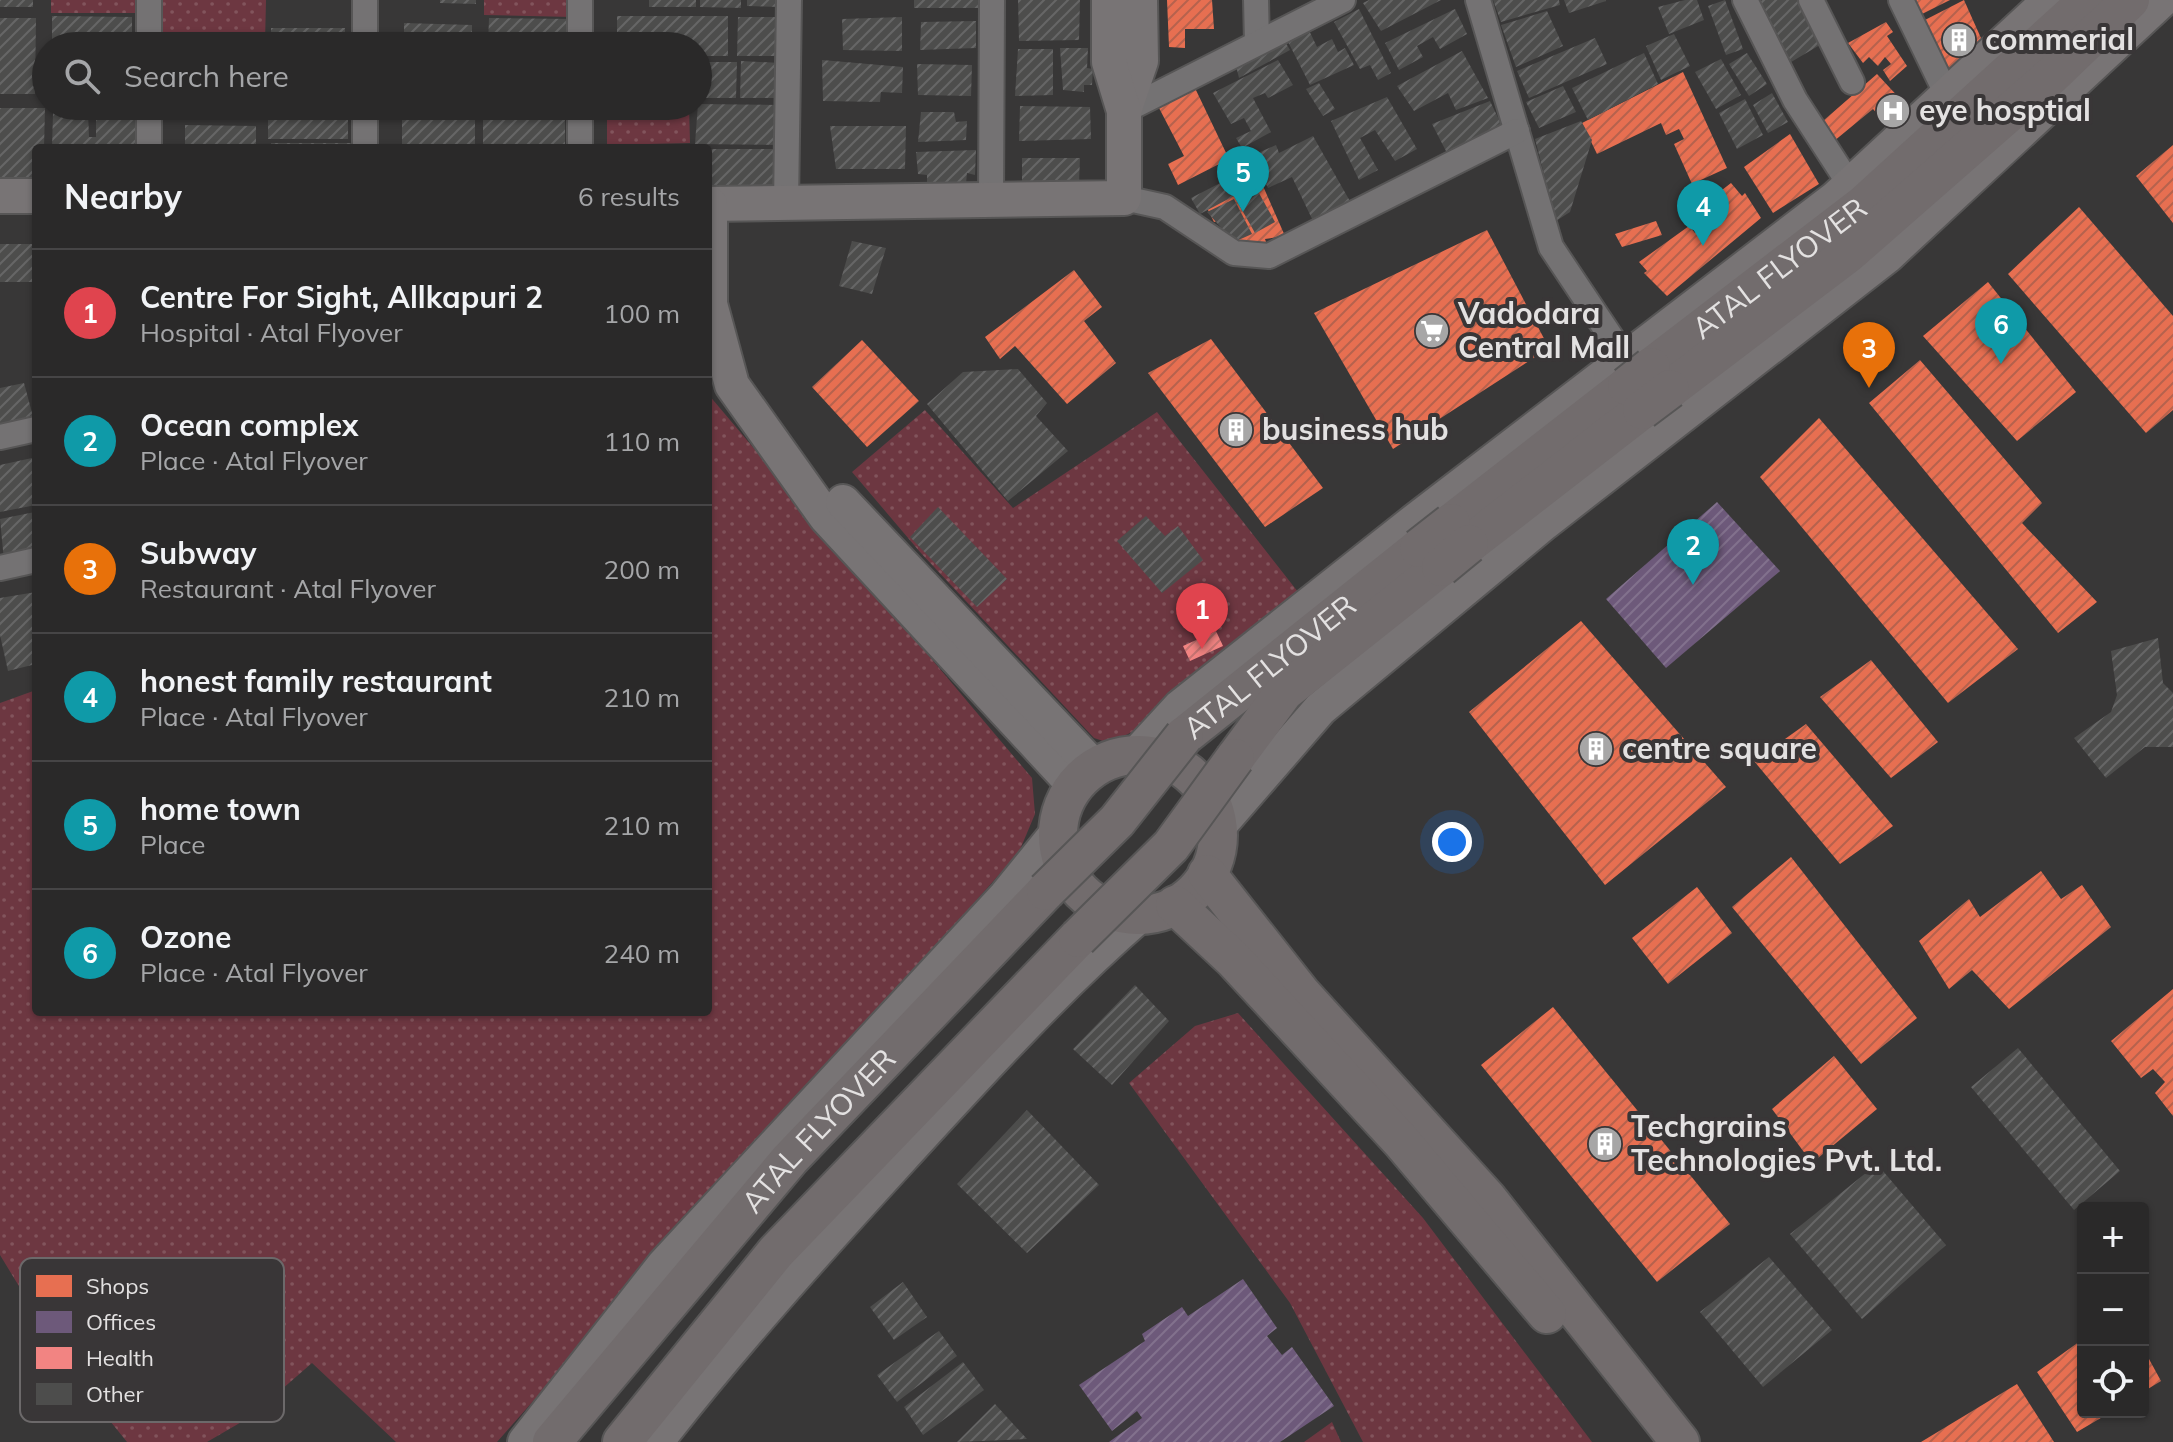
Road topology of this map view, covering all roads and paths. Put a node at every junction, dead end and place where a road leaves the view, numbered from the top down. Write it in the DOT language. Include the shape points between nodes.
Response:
graph roads {
  1 [pos="149,0"];
  2 [pos="365,0"];
  3 [pos="580,0"];
  4 [pos="789,0"];
  5 [pos="992,0"];
  6 [pos="1109,0"];
  7 [pos="1140,0"];
  8 [pos="1256,0"];
  9 [pos="1343,0"];
  10 [pos="1478,0"];
  11 [pos="1745,0"];
  12 [pos="1811,0"];
  13 [pos="1901,0"];
  14 [pos="2050,0"];
  15 [pos="2088,0"];
  16 [pos="2130,0"];
  17 [pos="2162,0"];
  18 [pos="149,32"];
  19 [pos="365,32"];
  20 [pos="580,32"];
  21 [pos="1257,43"];
  22 [pos="1852,82"];
  23 [pos="1947,95"];
  24 [pos="1124,111"];
  25 [pos="149,120"];
  26 [pos="365,120"];
  27 [pos="580,120"];
  28 [pos="1517,131"];
  29 [pos="149,144"];
  30 [pos="365,144"];
  31 [pos="580,144"];
  32 [pos="1850,185"];
  33 [pos="0,196"];
  34 [pos="32,196"];
  35 [pos="1124,198"];
  36 [pos="991,200"];
  37 [pos="712,204"];
  38 [pos="786,204"];
  39 [pos="712,325"];
  40 [pos="1626,361"];
  41 [pos="1674,420"];
  42 [pos="32,430"];
  43 [pos="0,437"];
  44 [pos="1416,520"];
  45 [pos="32,561"];
  46 [pos="0,568"];
  47 [pos="1481,574"];
  48 [pos="1135,756"];
  49 [pos="1084,776"];
  50 [pos="1218,827"];
  51 [pos="1057,833"];
  52 [pos="1207,874"];
  53 [pos="1158,910"];
  54 [pos="1412,1133"];
  55 [pos="1657,1433"];
  56 [pos="525,1442"];
  57 [pos="552,1442"];
  58 [pos="622,1442"];
  59 [pos="656,1442"];
  1 -- 18 [label="street"];
  2 -- 19 [label="street"];
  3 -- 20 [label="street"];
  4 -- 38 [label="street"];
  5 -- 36 [label="street"];
  6 -- 24 [label="street" via="1109,62"];
  7 -- 24 [label="street" via="1141,61"];
  8 -- 21 [label="street"];
  9 -- 21 [label="street"];
  10 -- 28 [label="street"];
  11 -- 32 [label="street" via="1795,100"];
  12 -- 22 [label="street"];
  13 -- 23 [label="street"];
  14 -- 23 [label="street"];
  15 -- 57 [label="main road, ATAL FLYOVER, bridge" via="1813,246 1184,736 1117,821 790,1159"];
  16 -- 58 [label="main road, ATAL FLYOVER, bridge" via="1849,253 1513,508 1284,692 1171,846 776,1252"];
  17 -- 41 [label="street" via="1887,256"];
  21 -- 24 [label="street"];
  23 -- 32 [label="street"];
  24 -- 35 [label="street"];
  25 -- 29 [label="street"];
  26 -- 30 [label="street"];
  27 -- 31 [label="street"];
  28 -- 35 [label="street" via="1269,256 1234,253 1165,207"];
  28 -- 40 [label="street" via="1551,247"];
  32 -- 40 [label="street"];
  33 -- 34 [label="street"];
  35 -- 36 [label="street"];
  36 -- 38 [label="street"];
  37 -- 38 [label="street"];
  39 -- 49 [label="street" via="732,385 826,517"];
  40 -- 41 [label="street"];
  40 -- 44 [label="street"];
  41 -- 47 [label="street"];
  42 -- 43 [label="street"];
  44 -- 47 [label="street"];
  44 -- 48 [label="street" via="1180,707"];
  45 -- 46 [label="street"];
  47 -- 50 [label="street" via="1320,709"];
  48 -- 49 [label="main road" via="1120,756"];
  48 -- 50 [label="main road" via="1173,763 1196,779 1211,801"];
  49 -- 51 [label="main road" via="1062,808"];
  50 -- 52 [label="main road" via="1216,855"];
  51 -- 53 [label="main road" via="1060,859 1072,882 1091,900 1114,912"];
  51 -- 56 [label="street" via="1006,896 664,1265"];
  52 -- 53 [label="main road" via="1189,898"];
  52 -- 54 [label="main road"];
  53 -- 54 [label="main road" via="1234,960"];
  53 -- 59 [label="street" via="990,1061 712,1370"];
  54 -- 55 [label="main road" via="1580,1353"];
}
